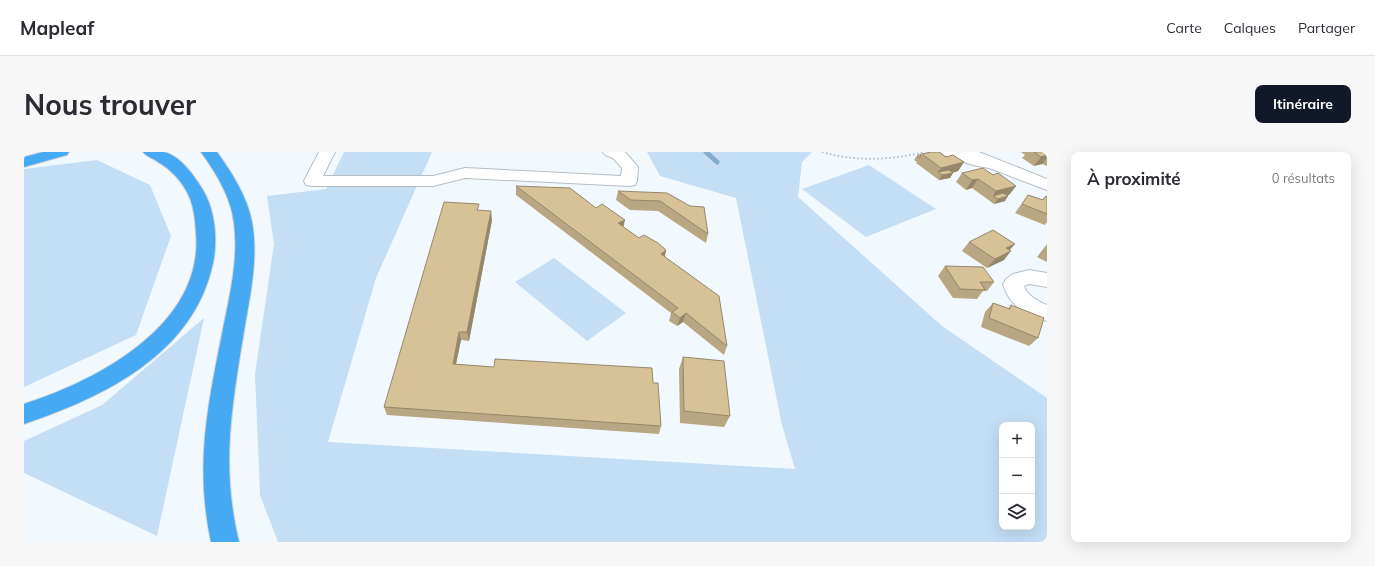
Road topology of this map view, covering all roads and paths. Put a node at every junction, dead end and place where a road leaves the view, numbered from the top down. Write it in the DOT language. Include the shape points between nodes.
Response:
graph roads {
  1 [pos="61,152"];
  2 [pos="151,152"];
  3 [pos="209,152"];
  4 [pos="327,152"];
  5 [pos="611,152"];
  6 [pos="822,152"];
  7 [pos="925,152"];
  8 [pos="948,152"];
  9 [pos="965,152"];
  10 [pos="24,162"];
  11 [pos="992,163"];
  12 [pos="1047,185"];
  13 [pos="1047,280"];
  14 [pos="1047,313"];
  15 [pos="24,414"];
  16 [pos="225,542"];
  1 -- 10 [label="highway"];
  2 -- 15 [label="highway" via="168,160 182,173 201,204 208,236 208,251 197,291 158,342 136,360 79,394"];
  3 -- 16 [label="highway" via="232,189 244,231 242,275 219,407 214,459 216,506"];
  4 -- 5 [label="street" via="312,181 433,181 465,173 629,181 630,167 619,155"];
  6 -- 7 [label="path" via="854,159 884,160"];
  8 -- 11 [label="street" via="979,162"];
  9 -- 11 [label="street"];
  11 -- 12 [label="street"];
  13 -- 14 [label="street" via="1027,276 1013,284 1015,293 1022,300"];
}
